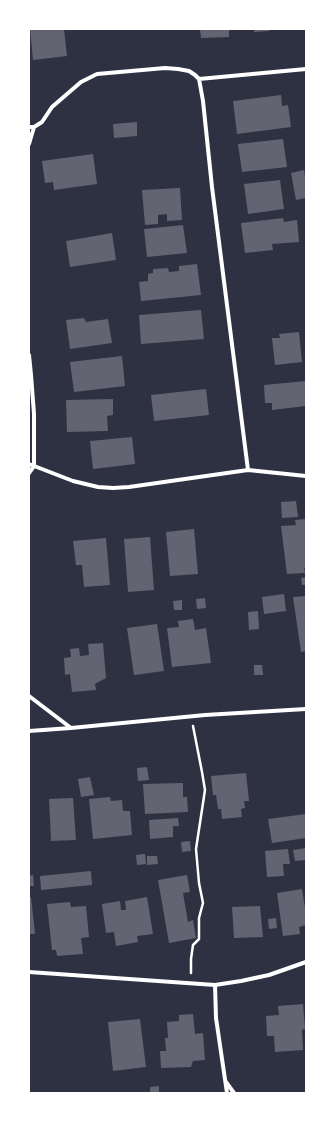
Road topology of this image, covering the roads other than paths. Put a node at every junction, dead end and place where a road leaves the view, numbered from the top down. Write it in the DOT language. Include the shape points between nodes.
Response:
graph roads {
  1 [pos="306,69"];
  2 [pos="199,79"];
  3 [pos="31,127"];
  4 [pos="29,144"];
  5 [pos="29,355"];
  6 [pos="30,375"];
  7 [pos="31,465"];
  8 [pos="248,470"];
  9 [pos="29,473"];
  10 [pos="306,476"];
  11 [pos="29,696"];
  12 [pos="306,709"];
  13 [pos="71,728"];
  14 [pos="29,731"];
  15 [pos="306,962"];
  16 [pos="29,972"];
  17 [pos="215,985"];
  18 [pos="225,1080"];
  19 [pos="228,1093"];
  20 [pos="234,1093"];
  1 -- 2 [label="street"];
  2 -- 3 [label="street" via="189,71 165,68 97,74 81,82 52,107 42,122"];
  2 -- 8 [label="street"];
  3 -- 4 [label="street"];
  5 -- 6 [label="street"];
  6 -- 7 [label="street" via="34,414"];
  7 -- 8 [label="street" via="73,480 113,488"];
  7 -- 9 [label="street"];
  8 -- 10 [label="street"];
  11 -- 13 [label="street"];
  12 -- 13 [label="street" via="191,716"];
  13 -- 14 [label="street"];
  15 -- 17 [label="street" via="269,975"];
  16 -- 17 [label="street"];
  17 -- 18 [label="street" via="216,1018"];
  18 -- 19 [label="street"];
  18 -- 20 [label="street"];
}
